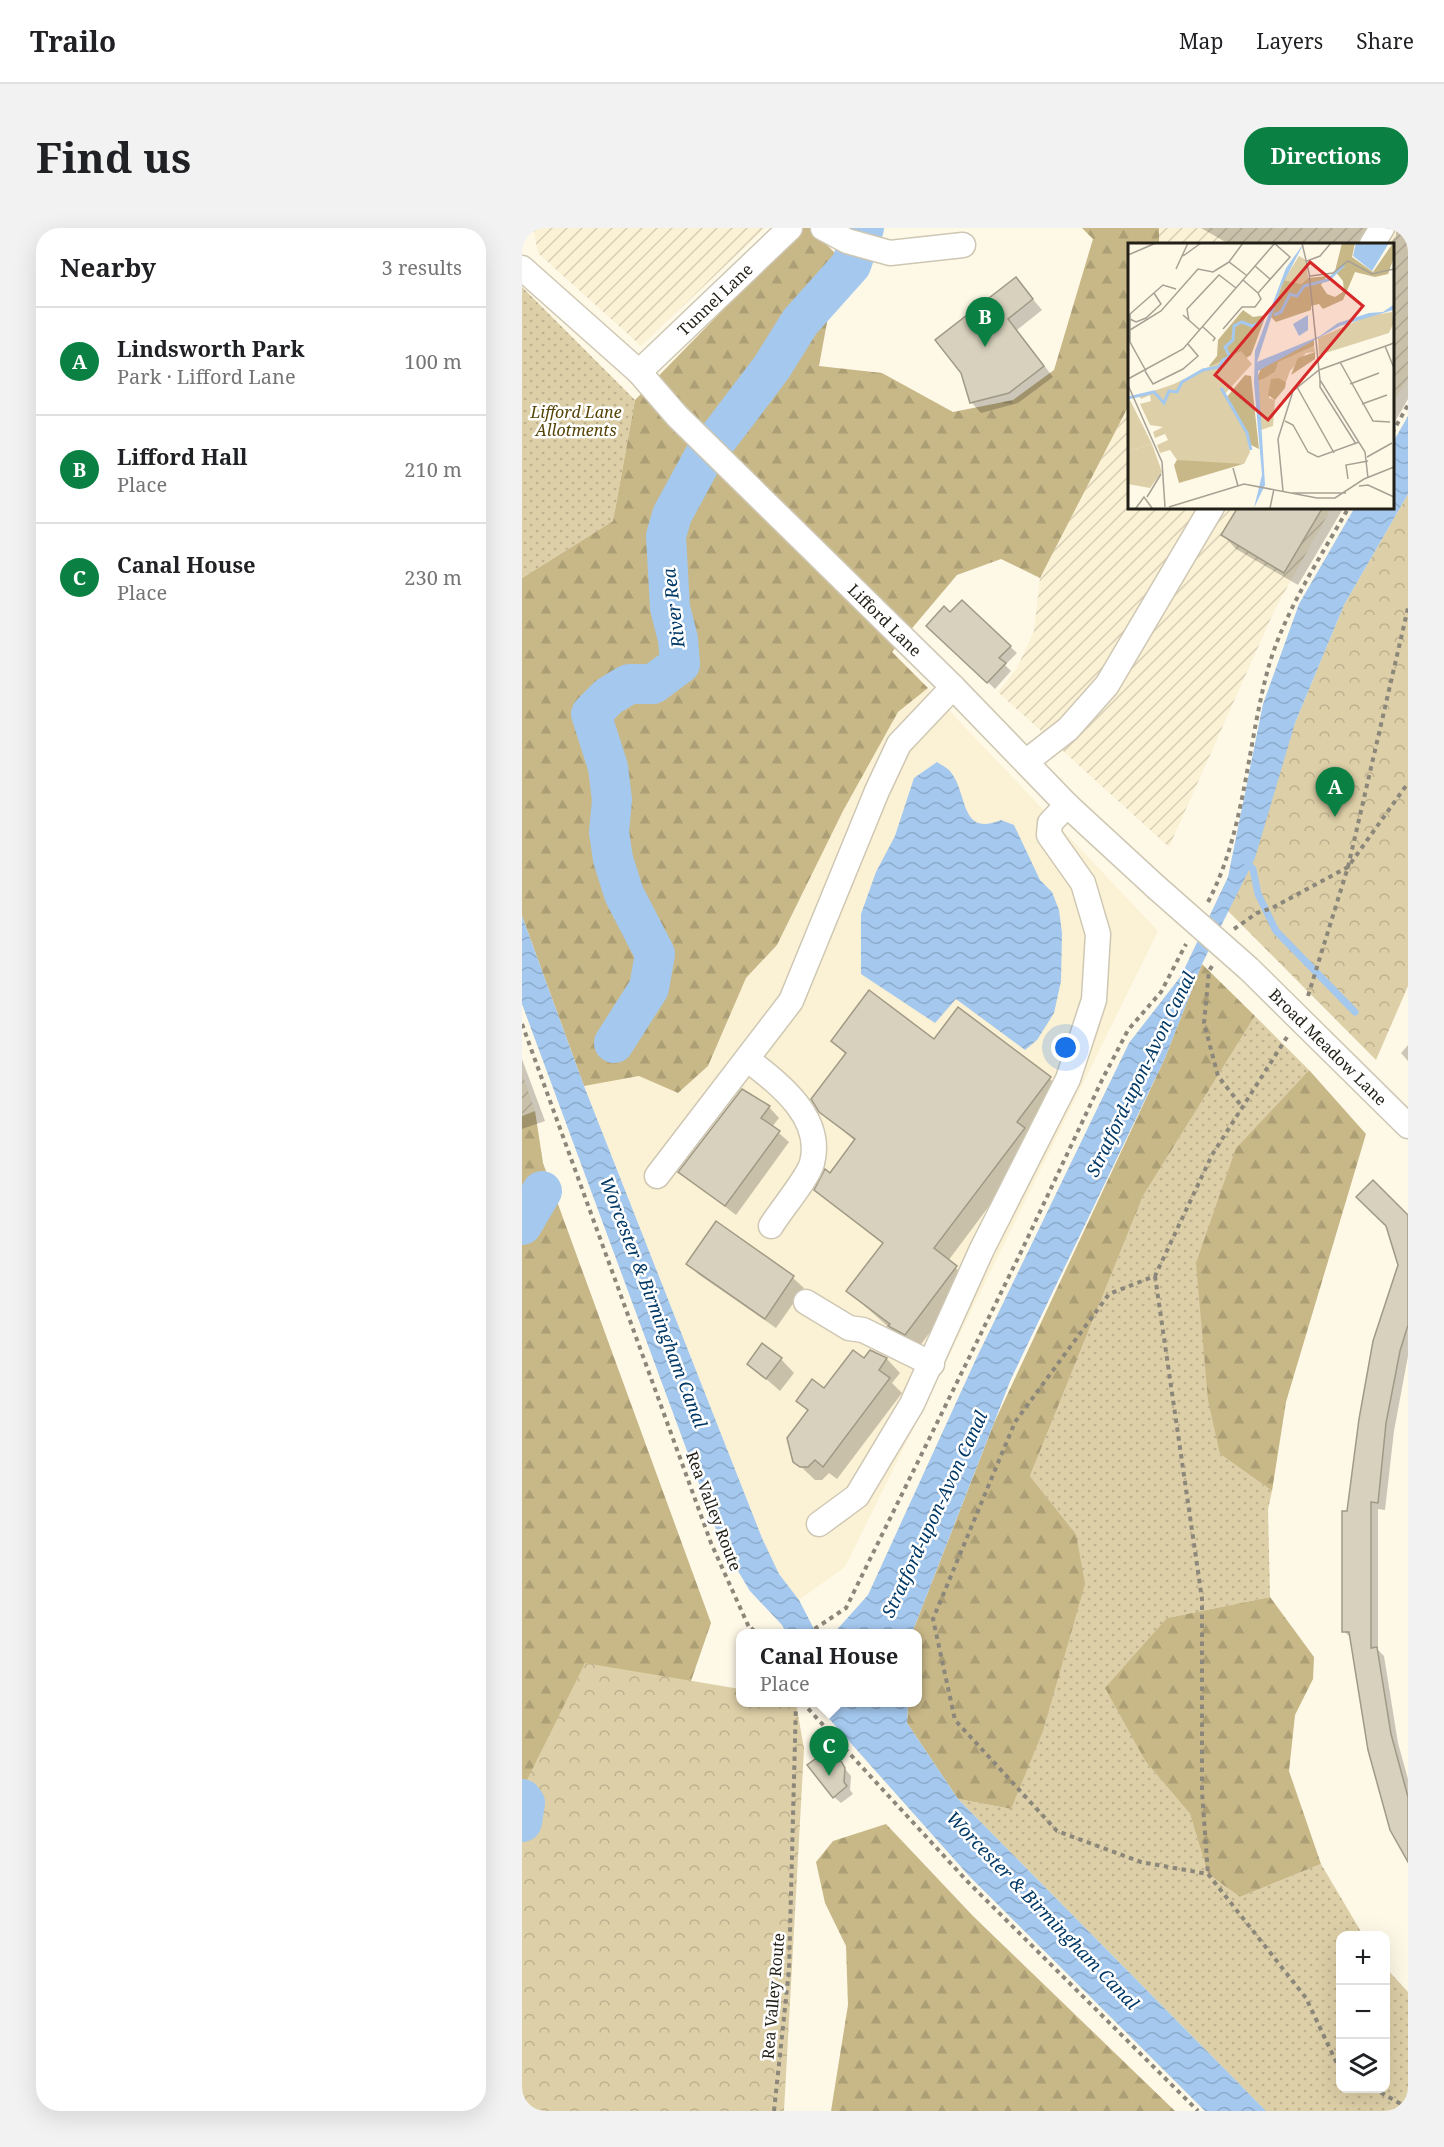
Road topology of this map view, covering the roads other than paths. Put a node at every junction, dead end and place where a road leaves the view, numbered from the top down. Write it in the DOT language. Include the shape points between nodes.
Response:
graph roads {
  1 [pos="790,228"];
  2 [pos="823,228"];
  3 [pos="1382,228"];
  4 [pos="1373,243"];
  5 [pos="963,245"];
  6 [pos="522,268"];
  7 [pos="639,372"];
  8 [pos="1211,508"];
  9 [pos="954,687"];
  10 [pos="1027,761"];
  11 [pos="1067,805"];
  12 [pos="1249,969"];
  13 [pos="747,1059"];
  14 [pos="1408,1126"];
  15 [pos="657,1176"];
  16 [pos="771,1226"];
  17 [pos="806,1302"];
  18 [pos="932,1364"];
  19 [pos="819,1524"];
  1 -- 7 [label="street, Tunnel Lane"];
  2 -- 5 [label="street" via="847,241 890,253"];
  3 -- 4 [label="street"];
  6 -- 7 [label="street, Lifford Lane"];
  7 -- 9 [label="street, Lifford Lane" via="677,416"];
  8 -- 10 [label="street" via="1107,685 1068,729"];
  9 -- 10 [label="street, Lifford Lane"];
  9 -- 13 [label="street" via="899,744 791,1001"];
  10 -- 11 [label="street, Lifford Lane"];
  11 -- 12 [label="street, Lifford Lane, bridge"];
  11 -- 18 [label="street" via="1050,823 1049,835 1083,883 1098,933 1094,1000 1068,1079 982,1249"];
  12 -- 14 [label="street, Broad Meadow Lane"];
  13 -- 15 [label="street"];
  13 -- 16 [label="street" via="783,1086 808,1122 814,1144 812,1165"];
  17 -- 18 [label="street" via="849,1328 863,1330"];
  18 -- 19 [label="street" via="857,1496"];
}
